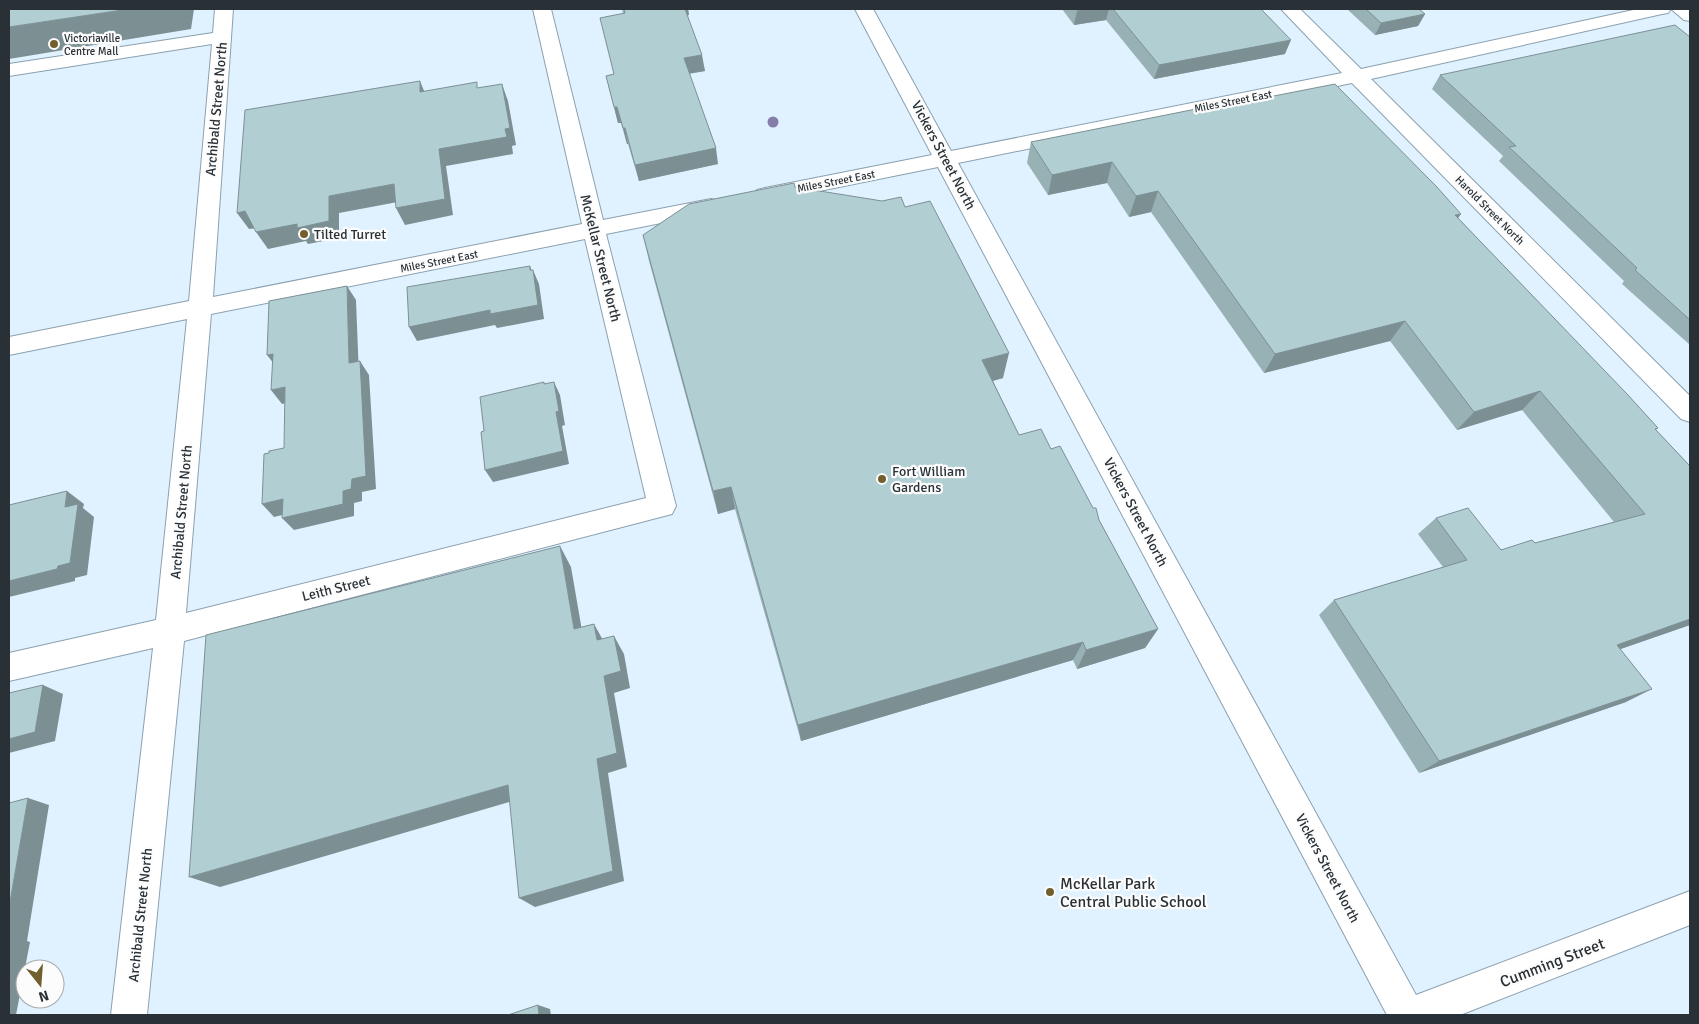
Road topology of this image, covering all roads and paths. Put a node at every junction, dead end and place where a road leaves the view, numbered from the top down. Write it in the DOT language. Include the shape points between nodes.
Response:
graph roads {
  1 [pos="224,9"];
  2 [pos="542,9"];
  3 [pos="864,9"];
  4 [pos="1290,9"];
  5 [pos="1662,9"];
  6 [pos="1680,9"];
  7 [pos="1690,16"];
  8 [pos="222,37"];
  9 [pos="9,70"];
  10 [pos="1358,76"];
  11 [pos="946,159"];
  12 [pos="594,230"];
  13 [pos="200,309"];
  14 [pos="9,346"];
  15 [pos="1690,412"];
  16 [pos="662,506"];
  17 [pos="170,631"];
  18 [pos="9,667"];
  19 [pos="1690,908"];
  20 [pos="129,1015"];
  21 [pos="1407,1015"];
  22 [pos="1413,1015"];
  1 -- 8 [label="street, Archibald Street North"];
  2 -- 12 [label="street, McKellar Street North"];
  3 -- 11 [label="street, Vickers Street North"];
  4 -- 10 [label="street, Harold Street North"];
  5 -- 10 [label="street, Miles Street East"];
  6 -- 7 [label="street"];
  8 -- 9 [label="street"];
  8 -- 13 [label="street, Archibald Street North"];
  10 -- 11 [label="street, Miles Street East"];
  10 -- 15 [label="street, Harold Street North"];
  11 -- 12 [label="street, Miles Street East"];
  11 -- 21 [label="street, Vickers Street North"];
  12 -- 13 [label="street, Miles Street East"];
  12 -- 16 [label="street, McKellar Street North"];
  13 -- 14 [label="street, Miles Street East"];
  13 -- 17 [label="street, Archibald Street North"];
  16 -- 17 [label="street, Leith Street"];
  17 -- 18 [label="street, Leith Street"];
  17 -- 20 [label="street, Archibald Street North"];
  19 -- 22 [label="street, Cumming Street"];
}
